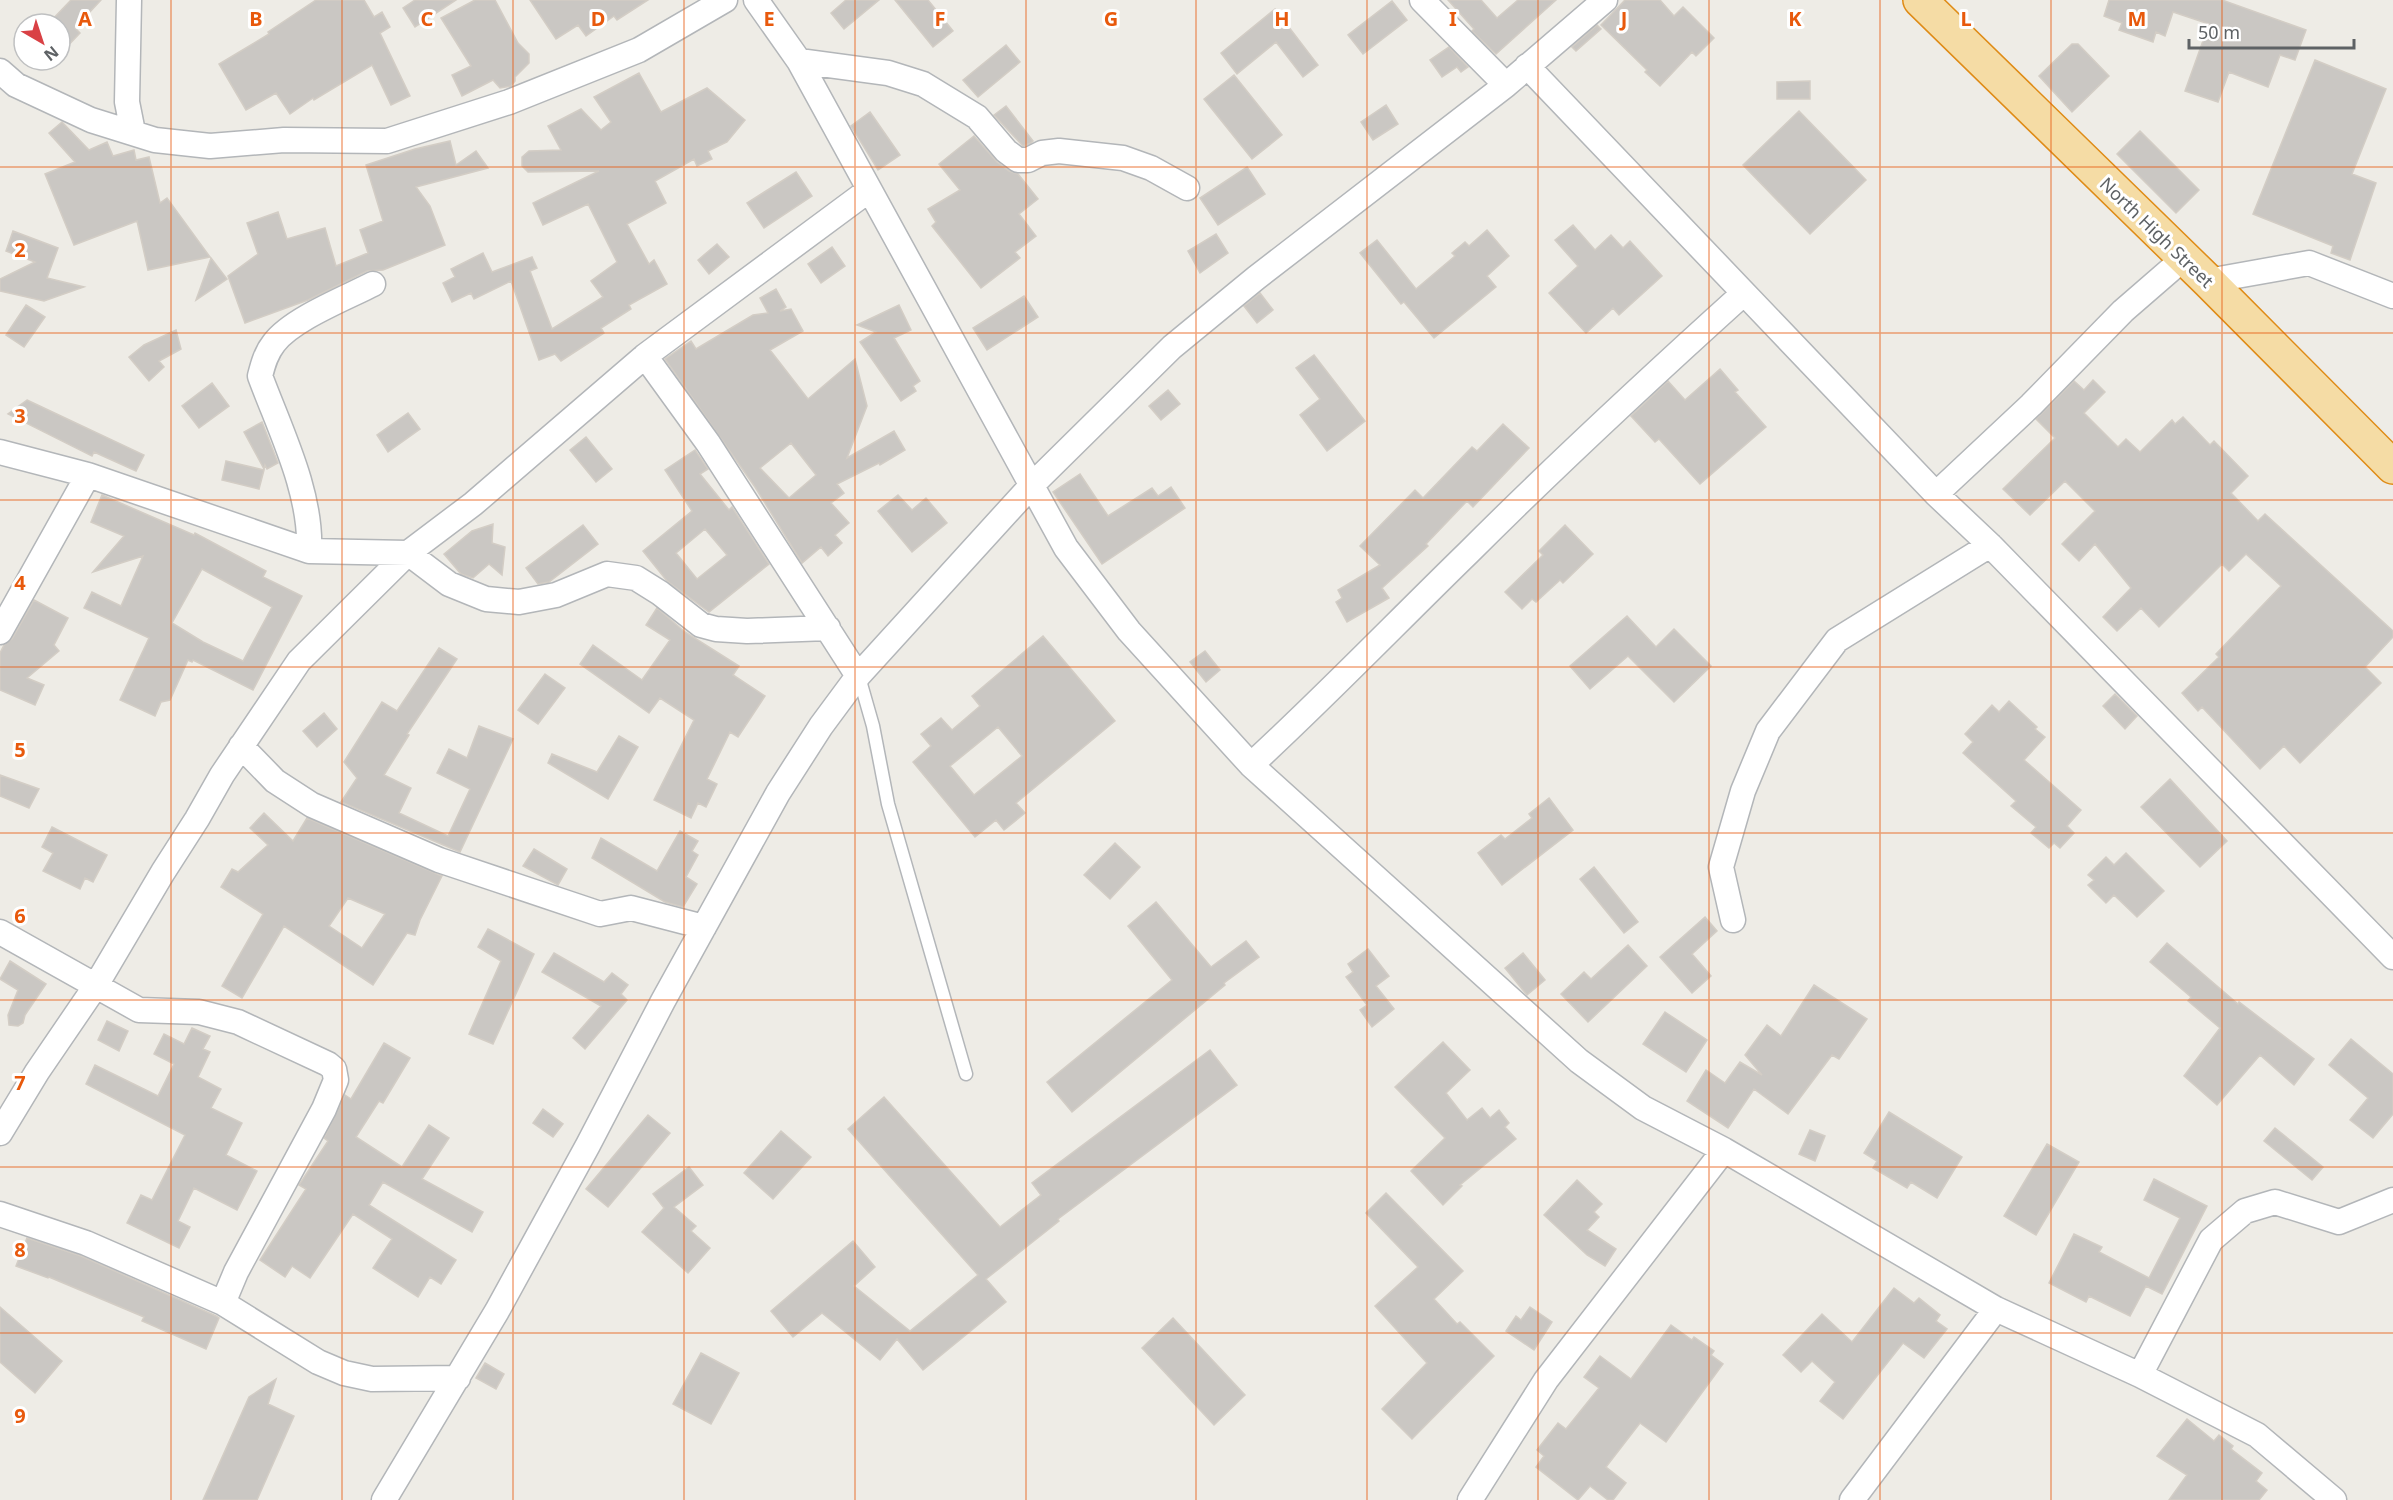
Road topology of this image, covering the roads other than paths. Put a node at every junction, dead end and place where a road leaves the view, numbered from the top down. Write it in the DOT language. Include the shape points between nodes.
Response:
graph roads {
  1 [pos="129,0"];
  2 [pos="725,0"];
  3 [pos="756,0"];
  4 [pos="1422,0"];
  5 [pos="1605,0"];
  6 [pos="1920,0"];
  7 [pos="799,61"];
  8 [pos="1527,66"];
  9 [pos="0,71"];
  10 [pos="1506,85"];
  11 [pos="133,132"];
  12 [pos="1186,188"];
  13 [pos="869,190"];
  14 [pos="2183,259"];
  15 [pos="2208,281"];
  16 [pos="373,284"];
  17 [pos="1744,293"];
  18 [pos="2393,296"];
  19 [pos="645,356"];
  20 [pos="0,452"];
  21 [pos="2393,467"];
  22 [pos="88,475"];
  23 [pos="1031,486"];
  24 [pos="1936,494"];
  25 [pos="1990,545"];
  26 [pos="309,551"];
  27 [pos="408,553"];
  28 [pos="828,628"];
  29 [pos="0,632"];
  30 [pos="858,676"];
  31 [pos="241,746"];
  32 [pos="1251,765"];
  33 [pos="1733,920"];
  34 [pos="704,927"];
  35 [pos="0,932"];
  36 [pos="2393,957"];
  37 [pos="95,987"];
  38 [pos="966,1074"];
  39 [pos="0,1133"];
  40 [pos="1724,1150"];
  41 [pos="2393,1200"];
  42 [pos="0,1214"];
  43 [pos="223,1303"];
  44 [pos="1996,1308"];
  45 [pos="2140,1375"];
  46 [pos="458,1378"];
  47 [pos="384,1500"];
  48 [pos="1470,1500"];
  49 [pos="1852,1500"];
  50 [pos="2334,1500"];
  1 -- 11 [label="street" via="127,102"];
  2 -- 11 [label="street" via="639,50 509,102 387,141 284,140 210,146 155,140"];
  3 -- 7 [label="street"];
  4 -- 10 [label="street"];
  5 -- 8 [label="street"];
  6 -- 14 [label="highway, North High Street"];
  7 -- 12 [label="street" via="888,73 923,84 977,117 1018,160 1059,151 1123,158 1151,168"];
  7 -- 13 [label="street"];
  8 -- 10 [label="street"];
  8 -- 17 [label="street"];
  9 -- 11 [label="street" via="16,85 91,120"];
  10 -- 23 [label="street" via="1172,347"];
  13 -- 19 [label="street"];
  13 -- 23 [label="street"];
  14 -- 15 [label="highway, North High Street"];
  14 -- 24 [label="street" via="2123,311"];
  15 -- 18 [label="street" via="2309,263"];
  15 -- 21 [label="highway, North High Street"];
  16 -- 26 [label="street" via="286,330 264,358 260,376 303,494"];
  17 -- 24 [label="street"];
  17 -- 32 [label="street" via="1667,362"];
  19 -- 27 [label="street" via="472,504"];
  19 -- 28 [label="street" via="708,443"];
  20 -- 22 [label="street"];
  22 -- 26 [label="street"];
  22 -- 29 [label="street"];
  23 -- 30 [label="street"];
  23 -- 32 [label="street" via="1066,548 1129,631"];
  24 -- 25 [label="street"];
  25 -- 33 [label="street" via="1837,640 1768,731 1743,791 1721,867"];
  25 -- 36 [label="street"];
  26 -- 27 [label="street"];
  27 -- 28 [label="street" via="449,584 486,599 519,602 556,596 607,574 636,578 701,625 716,629"];
  27 -- 31 [label="street" via="299,661"];
  28 -- 30 [label="street"];
  30 -- 34 [label="street" via="778,793"];
  30 -- 38 [label="lane" via="873,726 888,804"];
  31 -- 34 [label="street" via="275,781 312,805 439,860 600,914 631,908"];
  31 -- 37 [label="street"];
  32 -- 40 [label="street" via="1579,1061 1643,1108"];
  34 -- 46 [label="street"];
  35 -- 37 [label="street"];
  37 -- 39 [label="street"];
  37 -- 43 [label="street" via="140,1010 199,1012 238,1022 334,1069 336,1080 324,1109"];
  40 -- 44 [label="street"];
  40 -- 48 [label="street" via="1546,1380"];
  41 -- 45 [label="street" via="2338,1222 2275,1202 2245,1211 2211,1240"];
  42 -- 43 [label="street" via="86,1243"];
  43 -- 46 [label="street" via="318,1362 344,1373 372,1379"];
  44 -- 45 [label="street"];
  44 -- 49 [label="street"];
  45 -- 50 [label="street" via="2258,1435"];
  46 -- 47 [label="street"];
}
